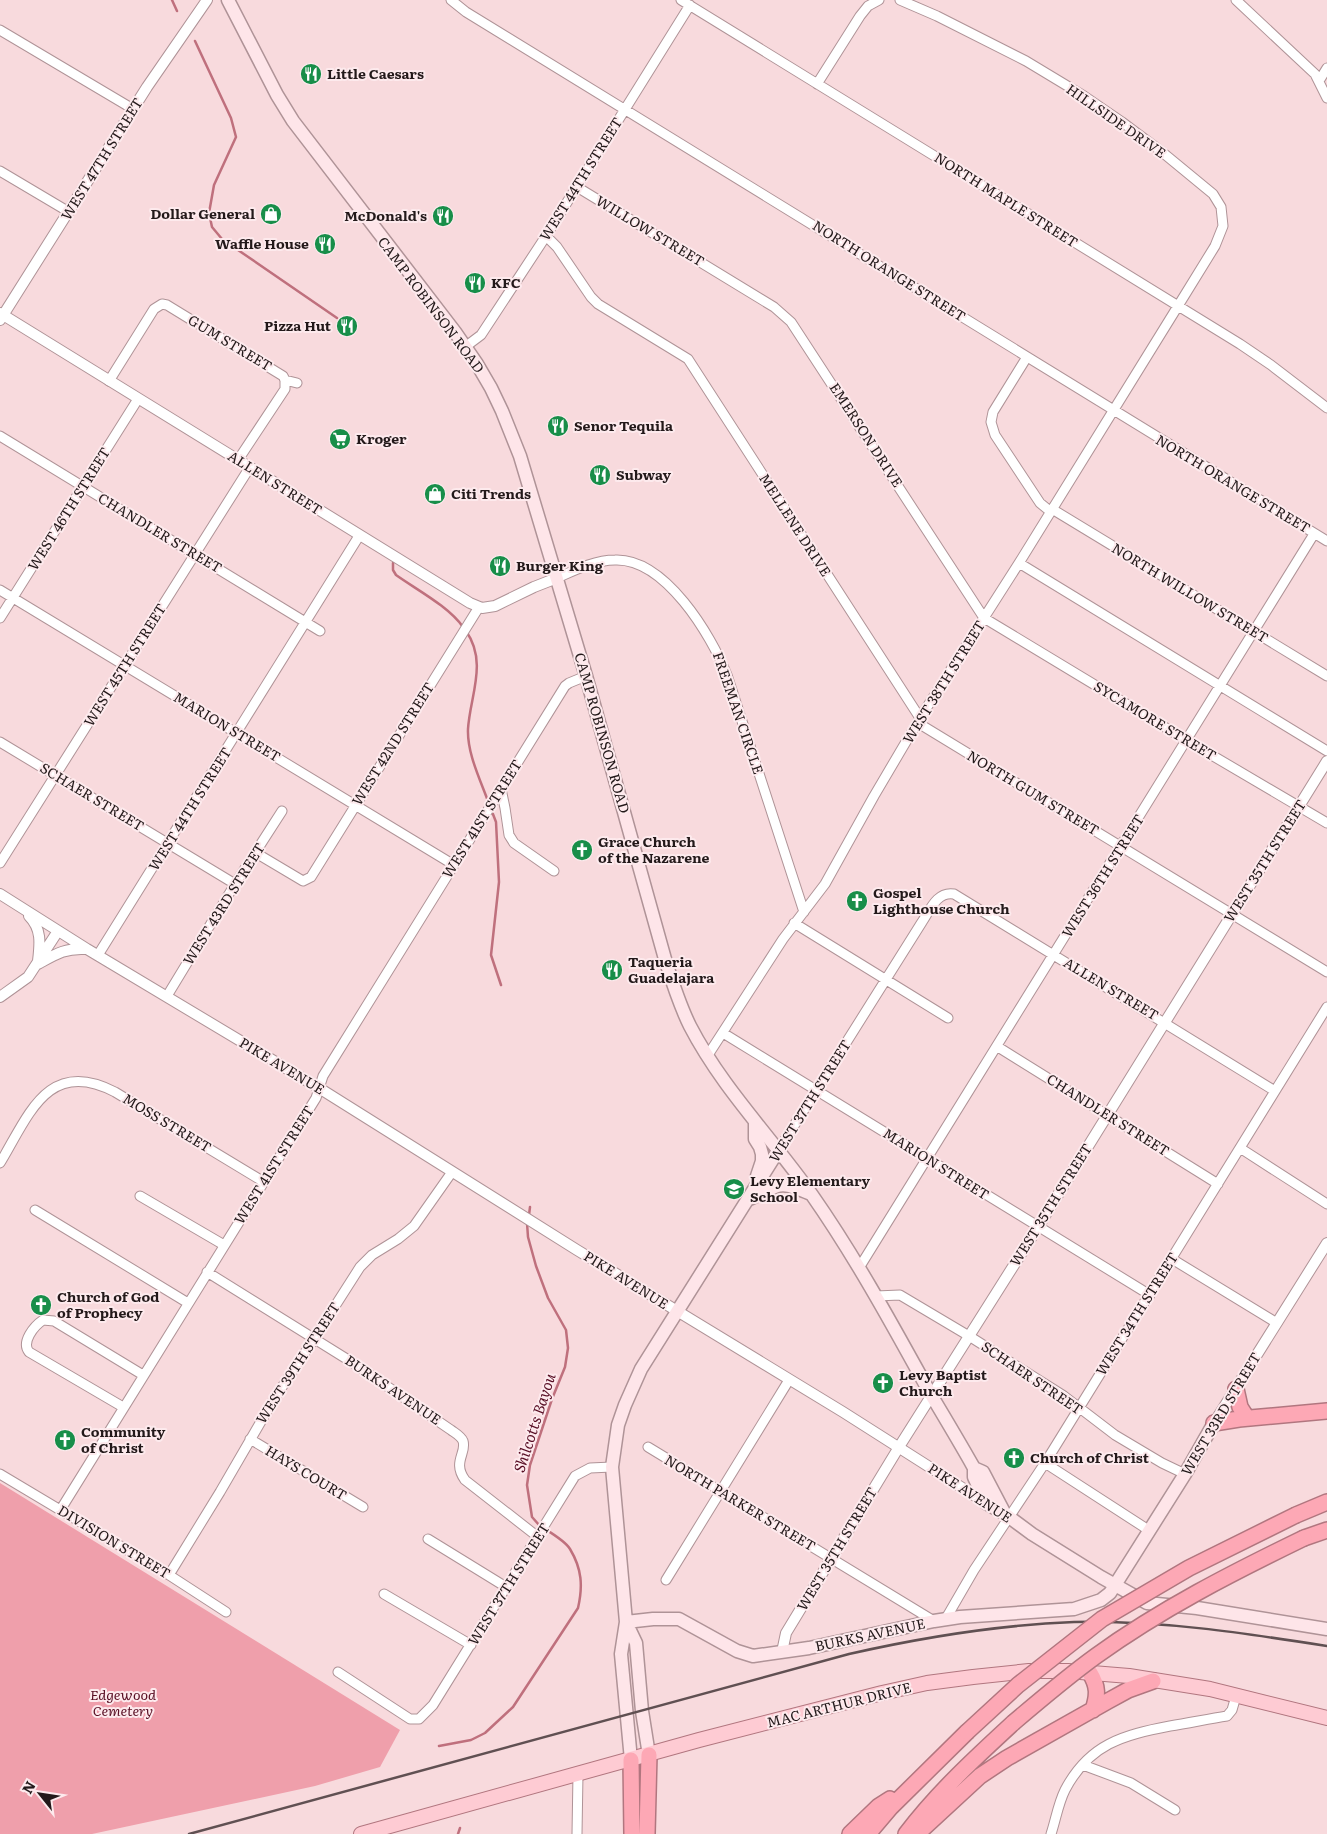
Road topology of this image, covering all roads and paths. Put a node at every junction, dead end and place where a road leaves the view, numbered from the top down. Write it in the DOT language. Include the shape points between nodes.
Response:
graph roads {
  1 [pos="207,0"];
  2 [pos="228,0"];
  3 [pos="451,0"];
  4 [pos="681,0"];
  5 [pos="879,0"];
  6 [pos="900,0"];
  7 [pos="1236,0"];
  8 [pos="690,5"];
  9 [pos="0,30"];
  10 [pos="1327,68"];
  11 [pos="1319,81"];
  12 [pos="818,84"];
  13 [pos="1327,98"];
  14 [pos="133,109"];
  15 [pos="625,110"];
  16 [pos="0,171"];
  17 [pos="577,187"];
  18 [pos="68,212"];
  19 [pos="546,236"];
  20 [pos="723,276"];
  21 [pos="1178,306"];
  22 [pos="1,316"];
  23 [pos="465,347"];
  24 [pos="1027,357"];
  25 [pos="285,380"];
  26 [pos="109,381"];
  27 [pos="297,383"];
  28 [pos="138,399"];
  29 [pos="1327,408"];
  30 [pos="1113,411"];
  31 [pos="0,436"];
  32 [pos="238,460"];
  33 [pos="250,467"];
  34 [pos="83,486"];
  35 [pos="1052,511"];
  36 [pos="1314,534"];
  37 [pos="359,536"];
  38 [pos="1327,541"];
  39 [pos="195,554"];
  40 [pos="1019,563"];
  41 [pos="557,578"];
  42 [pos="0,590"];
  43 [pos="13,598"];
  44 [pos="479,607"];
  45 [pos="0,618"];
  46 [pos="984,618"];
  47 [pos="307,622"];
  48 [pos="320,630"];
  49 [pos="1252,632"];
  50 [pos="125,666"];
  51 [pos="586,676"];
  52 [pos="1327,676"];
  53 [pos="1220,686"];
  54 [pos="919,721"];
  55 [pos="237,734"];
  56 [pos="1186,740"];
  57 [pos="0,742"];
  58 [pos="1327,751"];
  59 [pos="1327,761"];
  60 [pos="55,775"];
  61 [pos="498,793"];
  62 [pos="355,805"];
  63 [pos="1299,806"];
  64 [pos="282,811"];
  65 [pos="1327,823"];
  66 [pos="168,844"];
  67 [pos="1121,847"];
  68 [pos="256,853"];
  69 [pos="0,863"];
  70 [pos="454,865"];
  71 [pos="554,871"];
  72 [pos="235,884"];
  73 [pos="0,894"];
  74 [pos="945,894"];
  75 [pos="23,909"];
  76 [pos="804,912"];
  77 [pos="1232,913"];
  78 [pos="794,923"];
  79 [pos="58,931"];
  80 [pos="87,949"];
  81 [pos="98,955"];
  82 [pos="1054,955"];
  83 [pos="38,964"];
  84 [pos="1327,972"];
  85 [pos="886,980"];
  86 [pos="167,996"];
  87 [pos="0,997"];
  88 [pos="1327,1007"];
  89 [pos="948,1018"];
  90 [pos="1164,1022"];
  91 [pos="723,1033"];
  92 [pos="998,1047"];
  93 [pos="708,1055"];
  94 [pos="319,1088"];
  95 [pos="816,1090"];
  96 [pos="1275,1091"];
  97 [pos="1106,1115"];
  98 [pos="755,1122"];
  99 [pos="1240,1148"];
  100 [pos="778,1151"];
  101 [pos="927,1158"];
  102 [pos="0,1163"];
  103 [pos="452,1172"];
  104 [pos="264,1182"];
  105 [pos="1218,1184"];
  106 [pos="755,1187"];
  107 [pos="811,1194"];
  108 [pos="140,1196"];
  109 [pos="747,1200"];
  110 [pos="1327,1204"];
  111 [pos="35,1210"];
  112 [pos="1038,1227"];
  113 [pos="1327,1243"];
  114 [pos="224,1245"];
  115 [pos="1172,1258"];
  116 [pos="859,1268"];
  117 [pos="207,1272"];
  118 [pos="1150,1295"];
  119 [pos="876,1296"];
  120 [pos="188,1303"];
  121 [pos="677,1311"];
  122 [pos="1276,1323"];
  123 [pos="969,1336"];
  124 [pos="314,1339"];
  125 [pos="143,1375"];
  126 [pos="788,1380"];
  127 [pos="1236,1389"];
  128 [pos="932,1395"];
  129 [pos="123,1407"];
  130 [pos="1078,1408"];
  131 [pos="1327,1411"];
  132 [pos="1247,1418"];
  133 [pos="1214,1423"];
  134 [pos="250,1439"];
  135 [pos="648,1447"];
  136 [pos="899,1447"];
  137 [pos="1045,1463"];
  138 [pos="612,1467"];
  139 [pos="974,1468"];
  140 [pos="0,1474"];
  141 [pos="1185,1474"];
  142 [pos="721,1492"];
  143 [pos="1327,1502"];
  144 [pos="986,1503"];
  145 [pos="362,1507"];
  146 [pos="61,1509"];
  147 [pos="1007,1515"];
  148 [pos="1327,1530"];
  149 [pos="1150,1531"];
  150 [pos="538,1536"];
  151 [pos="428,1539"];
  152 [pos="832,1559"];
  153 [pos="169,1575"];
  154 [pos="666,1580"];
  155 [pos="1115,1585"];
  156 [pos="506,1587"];
  157 [pos="384,1594"];
  158 [pos="1147,1603"];
  159 [pos="1074,1609"];
  160 [pos="226,1612"];
  161 [pos="940,1620"];
  162 [pos="626,1622"];
  163 [pos="1327,1629"];
  164 [pos="471,1645"];
  165 [pos="782,1652"];
  166 [pos="338,1672"];
  167 [pos="1090,1673"];
  168 [pos="1153,1681"];
  169 [pos="1236,1696"];
  170 [pos="1093,1710"];
  171 [pos="1327,1718"];
  172 [pos="649,1755"];
  173 [pos="631,1760"];
  174 [pos="1083,1764"];
  175 [pos="578,1774"];
  176 [pos="911,1786"];
  177 [pos="1175,1810"];
  178 [pos="361,1834"];
  179 [pos="577,1834"];
  180 [pos="632,1834"];
  181 [pos="647,1834"];
  182 [pos="850,1834"];
  183 [pos="868,1834"];
  184 [pos="906,1834"];
  185 [pos="917,1834"];
  186 [pos="1051,1834"];
  1 -- 14 [label="street, WEST 47TH STREET"];
  2 -- 23 [label="main road, CAMP ROBINSON ROAD" via="293,121"];
  3 -- 15 [label="street, NORTH ORANGE STREET"];
  4 -- 8 [label="street, NORTH MAPLE STREET"];
  5 -- 12 [label="street" via="860,16"];
  6 -- 21 [label="street, HILLSIDE DRIVE" via="995,44 1060,81 1138,134 1213,194 1223,213 1221,235"];
  7 -- 11 [label="street"];
  8 -- 12 [label="street, NORTH MAPLE STREET"];
  8 -- 15 [label="street, WEST 44TH STREET"];
  9 -- 14 [label="street"];
  10 -- 11 [label="street"];
  11 -- 13 [label="street"];
  12 -- 21 [label="street, NORTH MAPLE STREET"];
  14 -- 18 [label="street, WEST 47TH STREET"];
  15 -- 17 [label="street, WEST 44TH STREET"];
  15 -- 24 [label="street, NORTH ORANGE STREET"];
  16 -- 18 [label="street"];
  17 -- 19 [label="street, WEST 44TH STREET"];
  17 -- 20 [label="street, WILLOW STREET"];
  18 -- 22 [label="street, WEST 47TH STREET"];
  19 -- 23 [label="street, WEST 44TH STREET" via="481,335"];
  19 -- 54 [label="street, MELLENE DRIVE" via="598,304 688,360"];
  20 -- 46 [label="street, EMERSON DRIVE" via="782,313 799,331"];
  21 -- 29 [label="street, NORTH MAPLE STREET" via="1264,360"];
  21 -- 30 [label="street, WEST 38TH STREET"];
  22 -- 26 [label="street, ALLEN STREET"];
  23 -- 41 [label="main road, CAMP ROBINSON ROAD" via="491,388 512,434"];
  24 -- 30 [label="street, NORTH ORANGE STREET"];
  24 -- 35 [label="street, NORTH WILLOW STREET" via="993,412 992,429 1040,503"];
  25 -- 26 [label="street, GUM STREET" via="257,359 162,304 154,310"];
  25 -- 27 [label="street, GUM STREET"];
  25 -- 32 [label="street" via="285,389"];
  26 -- 28 [label="street, ALLEN STREET"];
  28 -- 32 [label="street, ALLEN STREET"];
  28 -- 34 [label="street, WEST 46TH STREET"];
  30 -- 35 [label="street, WEST 38TH STREET"];
  30 -- 36 [label="street, NORTH ORANGE STREET"];
  31 -- 34 [label="street, CHANDLER STREET"];
  32 -- 33 [label="street, ALLEN STREET"];
  33 -- 37 [label="street, ALLEN STREET"];
  33 -- 39 [label="street, WEST 45TH STREET"];
  34 -- 39 [label="street, CHANDLER STREET"];
  34 -- 43 [label="street, WEST 46TH STREET"];
  35 -- 40 [label="street, WEST 38TH STREET"];
  35 -- 49 [label="street, NORTH WILLOW STREET"];
  36 -- 38 [label="street, NORTH ORANGE STREET"];
  36 -- 49 [label="street, WEST 36TH STREET"];
  37 -- 44 [label="street, ALLEN STREET"];
  37 -- 47 [label="street, WEST 44TH STREET"];
  39 -- 47 [label="street, CHANDLER STREET"];
  39 -- 50 [label="street, WEST 45TH STREET"];
  40 -- 46 [label="street, WEST 38TH STREET"];
  40 -- 53 [label="street"];
  41 -- 44 [label="street" via="495,606"];
  41 -- 51 [label="main road, CAMP ROBINSON ROAD"];
  41 -- 76 [label="street, FREEMAN CIRCLE" via="603,561 634,563 652,572 694,614 715,648 727,676"];
  42 -- 43 [label="street, MARION STREET"];
  43 -- 45 [label="street, WEST 46TH STREET"];
  43 -- 50 [label="street, MARION STREET"];
  44 -- 62 [label="street, WEST 42ND STREET"];
  46 -- 54 [label="street, WEST 38TH STREET"];
  46 -- 56 [label="street, SYCAMORE STREET"];
  47 -- 48 [label="street, CHANDLER STREET"];
  47 -- 55 [label="street, WEST 44TH STREET"];
  49 -- 52 [label="street, NORTH WILLOW STREET"];
  49 -- 53 [label="street, WEST 36TH STREET"];
  50 -- 55 [label="street, MARION STREET"];
  50 -- 60 [label="street, WEST 45TH STREET"];
  51 -- 61 [label="street, WEST 41ST STREET" via="565,686"];
  51 -- 93 [label="main road, CAMP ROBINSON ROAD" via="675,992"];
  53 -- 56 [label="street, WEST 36TH STREET"];
  53 -- 58 [label="street"];
  54 -- 67 [label="street, NORTH GUM STREET"];
  54 -- 76 [label="street, WEST 38TH STREET" via="825,884"];
  55 -- 62 [label="street, MARION STREET"];
  55 -- 66 [label="street, WEST 44TH STREET"];
  56 -- 63 [label="street, SYCAMORE STREET"];
  56 -- 67 [label="street, WEST 36TH STREET"];
  57 -- 60 [label="street, SCHAER STREET"];
  59 -- 63 [label="street, WEST 35TH STREET"];
  60 -- 66 [label="street, SCHAER STREET"];
  60 -- 69 [label="street, WEST 45TH STREET"];
  61 -- 70 [label="street, WEST 41ST STREET"];
  61 -- 71 [label="street" via="506,808 509,835 514,843"];
  62 -- 68 [label="street, WEST 42ND STREET" via="311,877 305,880"];
  62 -- 70 [label="street, MARION STREET"];
  63 -- 65 [label="street, SYCAMORE STREET"];
  63 -- 77 [label="street, WEST 35TH STREET"];
  64 -- 68 [label="street, WEST 43RD STREET"];
  66 -- 72 [label="street, SCHAER STREET"];
  66 -- 81 [label="street, WEST 44TH STREET"];
  67 -- 77 [label="street, NORTH GUM STREET"];
  67 -- 82 [label="street, WEST 36TH STREET"];
  68 -- 72 [label="street, WEST 43RD STREET"];
  70 -- 94 [label="street, WEST 41ST STREET" via="323,1076"];
  72 -- 86 [label="street, WEST 43RD STREET"];
  73 -- 75 [label="street, PIKE AVENUE"];
  74 -- 82 [label="street, ALLEN STREET" via="954,894"];
  74 -- 85 [label="street, WEST 37TH STREET" via="937,900"];
  75 -- 79 [label="street, PIKE AVENUE"];
  75 -- 83 [label="street" via="34,920 39,932"];
  76 -- 78 [label="street, WEST 38TH STREET"];
  77 -- 84 [label="street, NORTH GUM STREET"];
  77 -- 90 [label="street, WEST 35TH STREET"];
  78 -- 85 [label="street"];
  78 -- 91 [label="street, WEST 38TH STREET"];
  79 -- 80 [label="street, PIKE AVENUE"];
  79 -- 83 [label="street"];
  80 -- 81 [label="street, PIKE AVENUE"];
  80 -- 83 [label="street" via="61,951"];
  81 -- 86 [label="street, PIKE AVENUE"];
  82 -- 90 [label="street, ALLEN STREET"];
  82 -- 92 [label="street, WEST 36TH STREET"];
  83 -- 87 [label="street" via="28,977"];
  85 -- 89 [label="street"];
  85 -- 95 [label="street, WEST 37TH STREET"];
  86 -- 94 [label="street, PIKE AVENUE"];
  88 -- 96 [label="street, WEST 34TH STREET"];
  90 -- 96 [label="street, ALLEN STREET"];
  90 -- 97 [label="street, WEST 35TH STREET"];
  91 -- 93 [label="street, WEST 38TH STREET"];
  91 -- 95 [label="street, MARION STREET"];
  92 -- 97 [label="street, CHANDLER STREET"];
  92 -- 101 [label="street, WEST 36TH STREET"];
  93 -- 98 [label="main road, CAMP ROBINSON ROAD"];
  94 -- 103 [label="street, PIKE AVENUE"];
  94 -- 104 [label="street, WEST 41ST STREET"];
  95 -- 100 [label="street, WEST 37TH STREET"];
  95 -- 101 [label="street, MARION STREET"];
  96 -- 99 [label="street, WEST 34TH STREET"];
  97 -- 105 [label="street, CHANDLER STREET"];
  97 -- 112 [label="street, WEST 35TH STREET"];
  98 -- 100 [label="main road, CAMP ROBINSON ROAD"];
  98 -- 106 [label="main road" via="755,1139 762,1154"];
  99 -- 105 [label="street, WEST 34TH STREET"];
  99 -- 110 [label="street"];
  100 -- 106 [label="main road, WEST 37TH STREET"];
  100 -- 107 [label="main road, CAMP ROBINSON ROAD"];
  101 -- 112 [label="street, MARION STREET"];
  101 -- 116 [label="street, WEST 36TH STREET"];
  102 -- 104 [label="street, MOSS STREET" via="34,1108 51,1089 65,1082 85,1081 107,1088"];
  103 -- 121 [label="street, PIKE AVENUE"];
  103 -- 124 [label="street, WEST 39TH STREET" via="414,1226 360,1267"];
  104 -- 114 [label="street, WEST 41ST STREET"];
  105 -- 115 [label="street, WEST 34TH STREET"];
  106 -- 109 [label="main road, WEST 37TH STREET"];
  107 -- 109 [label="main road" via="786,1184"];
  107 -- 116 [label="main road, CAMP ROBINSON ROAD"];
  108 -- 114 [label="street"];
  109 -- 121 [label="main road, WEST 37TH STREET"];
  111 -- 120 [label="street"];
  112 -- 118 [label="street, MARION STREET"];
  112 -- 123 [label="street, WEST 35TH STREET"];
  113 -- 122 [label="street, WEST 33RD STREET"];
  114 -- 117 [label="street, WEST 41ST STREET"];
  115 -- 118 [label="street, WEST 34TH STREET"];
  115 -- 122 [label="street"];
  116 -- 119 [label="main road, CAMP ROBINSON ROAD"];
  117 -- 120 [label="street, WEST 41ST STREET"];
  117 -- 124 [label="street, BURKS AVENUE"];
  118 -- 130 [label="street, WEST 34TH STREET"];
  119 -- 123 [label="street, SCHAER STREET" via="900,1295"];
  119 -- 128 [label="main road, CAMP ROBINSON ROAD"];
  120 -- 125 [label="street, WEST 41ST STREET"];
  121 -- 126 [label="street, PIKE AVENUE"];
  121 -- 138 [label="main road, WEST 37TH STREET" via="632,1387 618,1425"];
  122 -- 127 [label="street, WEST 33RD STREET"];
  123 -- 128 [label="street, WEST 35TH STREET"];
  123 -- 130 [label="street, SCHAER STREET"];
  124 -- 134 [label="street, WEST 39TH STREET"];
  124 -- 150 [label="street, BURKS AVENUE" via="460,1437 463,1443 459,1468 465,1480"];
  125 -- 129 [label="street, WEST 41ST STREET"];
  125 -- 129 [label="street" via="54,1320 43,1320 35,1327 25,1344 29,1352"];
  126 -- 136 [label="street, PIKE AVENUE"];
  126 -- 142 [label="street"];
  127 -- 132 [label="highway" via="1238,1402"];
  127 -- 133 [label="street, WEST 33RD STREET"];
  128 -- 136 [label="street, WEST 35TH STREET"];
  128 -- 139 [label="main road, CAMP ROBINSON ROAD"];
  129 -- 146 [label="street, WEST 41ST STREET"];
  130 -- 137 [label="street, WEST 34TH STREET"];
  130 -- 141 [label="street, SCHAER STREET" via="1115,1435"];
  131 -- 132 [label="highway"];
  132 -- 133 [label="highway"];
  133 -- 141 [label="main road, WEST 33RD STREET"];
  134 -- 145 [label="street, HAYS COURT"];
  134 -- 153 [label="street, WEST 39TH STREET"];
  135 -- 142 [label="street, NORTH PARKER STREET"];
  136 -- 144 [label="street, PIKE AVENUE"];
  136 -- 152 [label="street, WEST 35TH STREET"];
  137 -- 147 [label="street, WEST 34TH STREET"];
  137 -- 149 [label="street"];
  138 -- 150 [label="street, WEST 37TH STREET" via="590,1468 575,1476"];
  138 -- 162 [label="main road, WEST 37TH STREET"];
  139 -- 144 [label="main road, CAMP ROBINSON ROAD" via="974,1477"];
  139 -- 147 [label="main road, CAMP ROBINSON ROAD" via="983,1472"];
  140 -- 146 [label="street, DIVISION STREET"];
  141 -- 149 [label="main road, WEST 33RD STREET"];
  142 -- 152 [label="street, NORTH PARKER STREET"];
  142 -- 154 [label="street"];
  143 -- 176 [label="highway, bridge" via="1196,1564 1102,1619 1018,1685"];
  144 -- 147 [label="main road, PIKE AVENUE"];
  146 -- 153 [label="street, DIVISION STREET"];
  147 -- 155 [label="main road, PIKE AVENUE"];
  147 -- 161 [label="street, WEST 34TH STREET"];
  148 -- 184 [label="highway, bridge" via="1214,1582 1090,1661 1013,1723 965,1768"];
  149 -- 155 [label="main road, WEST 33RD STREET"];
  150 -- 156 [label="street, WEST 37TH STREET"];
  151 -- 156 [label="street"];
  152 -- 161 [label="street, NORTH PARKER STREET"];
  152 -- 165 [label="street, WEST 35TH STREET" via="786,1633"];
  153 -- 160 [label="street, DIVISION STREET"];
  155 -- 158 [label="main road, PIKE AVENUE"];
  155 -- 159 [label="main road, BURKS AVENUE" via="1104,1598"];
  156 -- 164 [label="street, WEST 37TH STREET"];
  157 -- 164 [label="street"];
  158 -- 159 [label="main road"];
  158 -- 163 [label="main road, PIKE AVENUE"];
  159 -- 161 [label="main road, BURKS AVENUE"];
  161 -- 165 [label="main road, BURKS AVENUE"];
  162 -- 165 [label="main road, BURKS AVENUE" via="679,1620 746,1654"];
  162 -- 172 [label="main road" via="636,1643"];
  162 -- 173 [label="main road" via="621,1654"];
  164 -- 166 [label="street, WEST 37TH STREET" via="433,1705 417,1720"];
  167 -- 168 [label="main road, MAC ARTHUR DRIVE"];
  167 -- 170 [label="highway" via="1098,1690"];
  167 -- 172 [label="main road, MAC ARTHUR DRIVE" via="1029,1671 927,1684"];
  168 -- 169 [label="main road, MAC ARTHUR DRIVE"];
  168 -- 170 [label="highway" via="1128,1690"];
  169 -- 171 [label="main road, MAC ARTHUR DRIVE"];
  169 -- 174 [label="street" via="1227,1716 1128,1735 1107,1745"];
  170 -- 185 [label="highway" via="980,1776"];
  172 -- 173 [label="main road, MAC ARTHUR DRIVE"];
  172 -- 181 [label="highway"];
  173 -- 175 [label="main road, MAC ARTHUR DRIVE"];
  173 -- 180 [label="highway"];
  174 -- 177 [label="street" via="1131,1782"];
  174 -- 186 [label="street" via="1065,1791"];
  175 -- 178 [label="main road, MAC ARTHUR DRIVE"];
  175 -- 179 [label="street"];
  176 -- 182 [label="highway" via="879,1806"];
  176 -- 183 [label="highway"];
}
